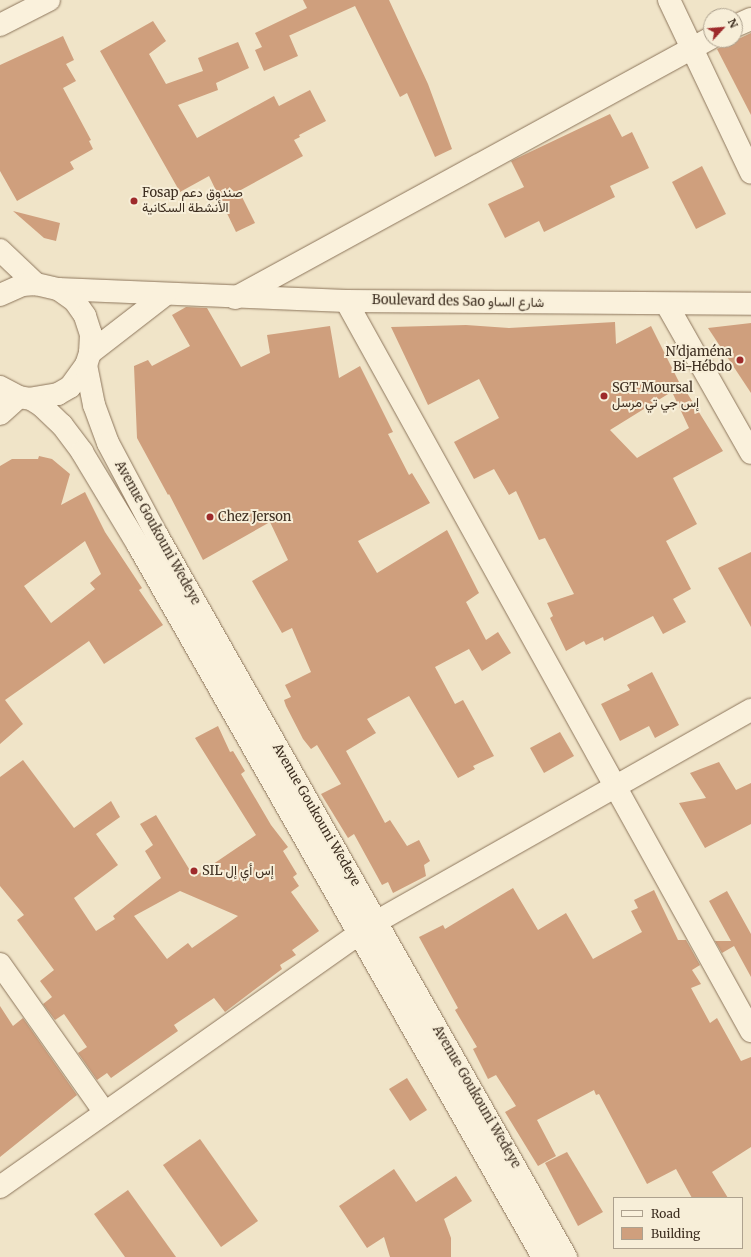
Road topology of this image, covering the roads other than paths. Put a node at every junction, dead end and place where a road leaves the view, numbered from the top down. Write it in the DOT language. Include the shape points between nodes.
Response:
graph roads {
  1 [pos="50,0"];
  2 [pos="669,0"];
  3 [pos="0,25"];
  4 [pos="702,43"];
  5 [pos="751,172"];
  6 [pos="0,250"];
  7 [pos="36,284"];
  8 [pos="58,289"];
  9 [pos="0,295"];
  10 [pos="165,295"];
  11 [pos="235,298"];
  12 [pos="346,301"];
  13 [pos="751,304"];
  14 [pos="667,305"];
  15 [pos="88,359"];
  16 [pos="0,387"];
  17 [pos="25,398"];
  18 [pos="0,414"];
  19 [pos="751,453"];
  20 [pos="751,710"];
  21 [pos="613,786"];
  22 [pos="368,928"];
  23 [pos="0,964"];
  24 [pos="751,1031"];
  25 [pos="105,1113"];
  26 [pos="0,1187"];
  27 [pos="543,1257"];
  28 [pos="566,1257"];
  1 -- 3 [label="street"];
  2 -- 4 [label="street"];
  4 -- 5 [label="street"];
  4 -- 11 [label="street"];
  6 -- 7 [label="street"];
  7 -- 8 [label="street"];
  7 -- 9 [label="street" via="16,287"];
  8 -- 10 [label="street, Boulevard des Sao شارع الساو"];
  8 -- 15 [label="street, Avenue Goukouni Wedeye" via="74,300 85,316 91,334"];
  10 -- 11 [label="street, Boulevard des Sao شارع الساو"];
  10 -- 15 [label="street"];
  11 -- 12 [label="street, Boulevard des Sao شارع الساو"];
  12 -- 14 [label="street, Boulevard des Sao شارع الساو"];
  12 -- 21 [label="street"];
  13 -- 14 [label="street, Boulevard des Sao شارع الساو"];
  14 -- 19 [label="street"];
  15 -- 17 [label="street" via="70,387 58,394"];
  15 -- 22 [label="street, Avenue Goukouni Wedeye" via="94,404 108,443"];
  16 -- 17 [label="street, Avenue Goukouni Wedeye"];
  17 -- 18 [label="street"];
  17 -- 22 [label="street, Avenue Goukouni Wedeye" via="42,406 62,425 82,452"];
  20 -- 21 [label="street"];
  21 -- 22 [label="street"];
  21 -- 24 [label="street"];
  22 -- 25 [label="street"];
  22 -- 27 [label="street, Avenue Goukouni Wedeye"];
  22 -- 28 [label="street, Avenue Goukouni Wedeye"];
  23 -- 25 [label="street"];
  25 -- 26 [label="street"];
}
